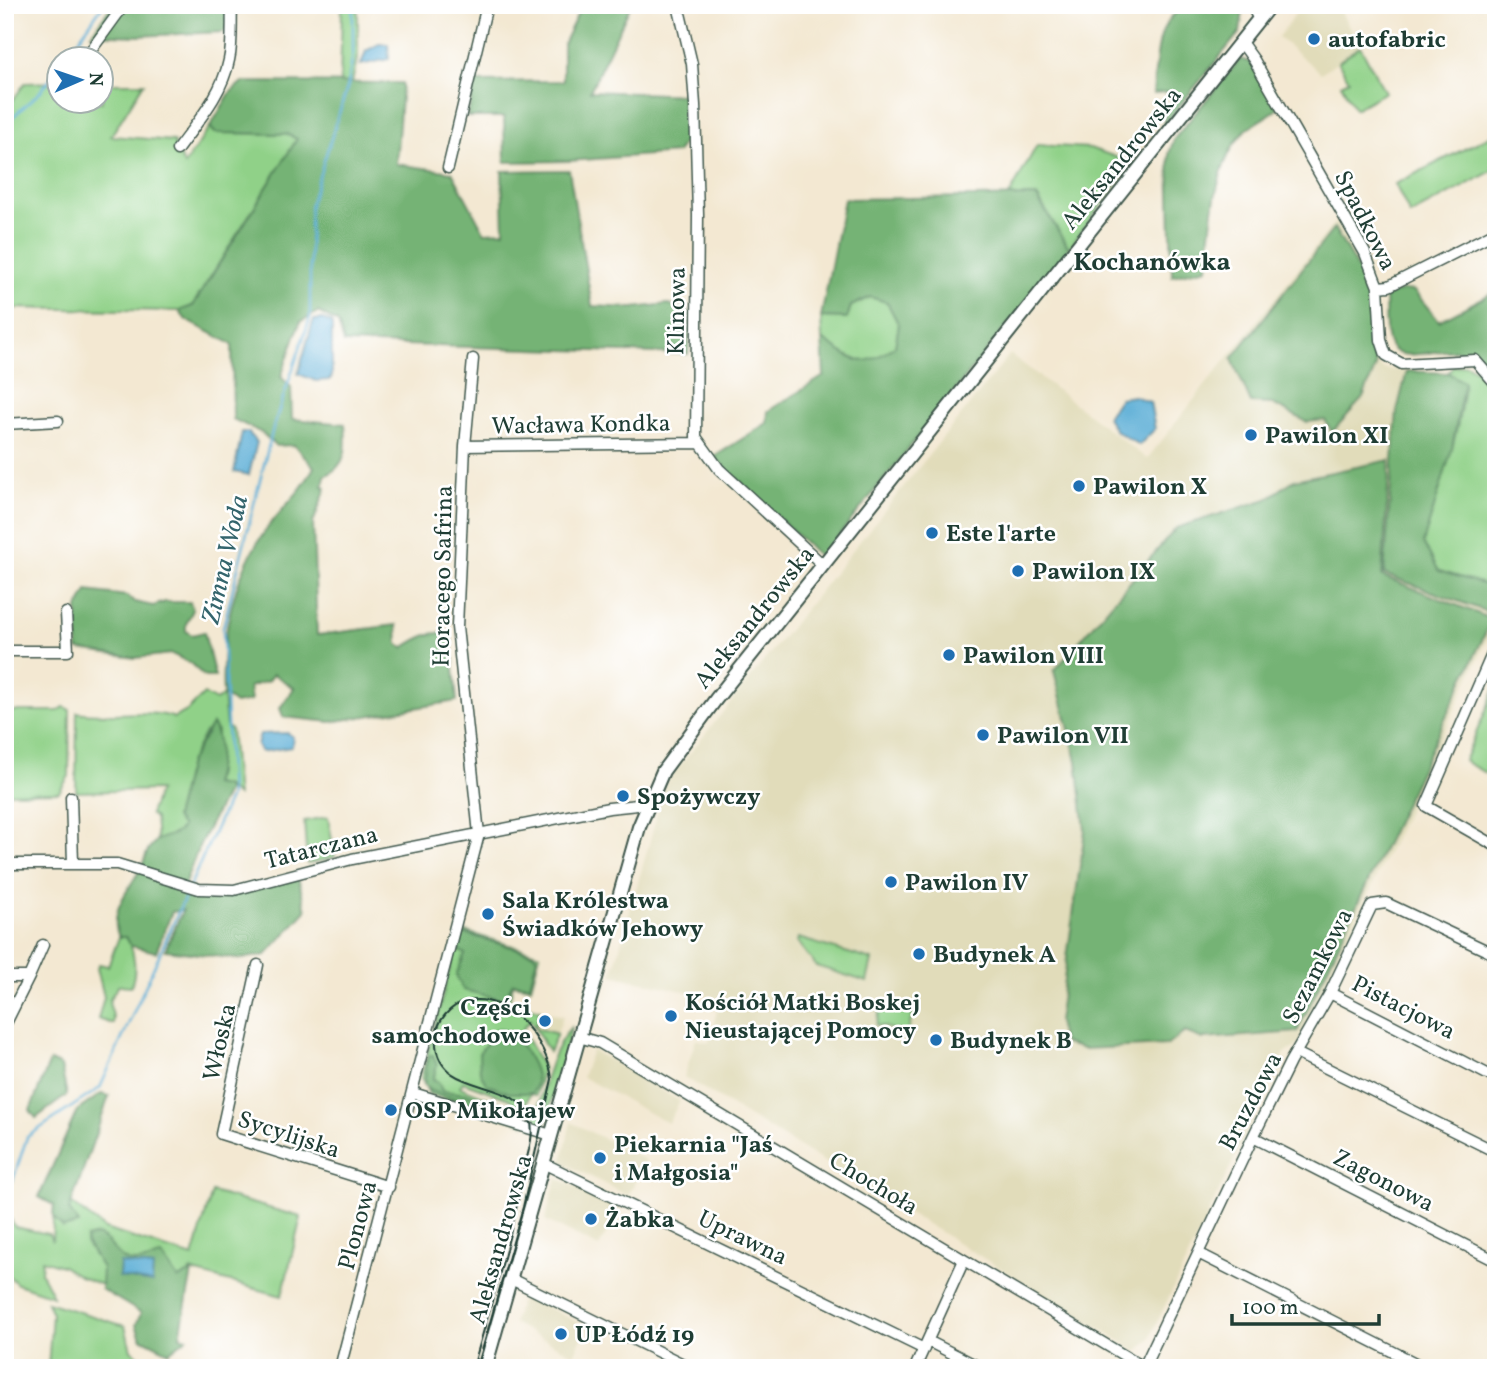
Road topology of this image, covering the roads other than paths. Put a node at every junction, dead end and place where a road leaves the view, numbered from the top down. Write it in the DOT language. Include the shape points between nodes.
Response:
graph roads {
  1 [pos="124,5"];
  2 [pos="232,5"];
  3 [pos="487,5"];
  4 [pos="678,5"];
  5 [pos="1251,5"];
  6 [pos="1270,5"];
  7 [pos="1259,19"];
  8 [pos="1241,42"];
  9 [pos="94,46"];
  10 [pos="177,150"];
  11 [pos="448,168"];
  12 [pos="1496,232"];
  13 [pos="1378,287"];
  14 [pos="473,359"];
  15 [pos="1496,384"];
  16 [pos="58,421"];
  17 [pos="5,424"];
  18 [pos="698,443"];
  19 [pos="465,446"];
  20 [pos="823,565"];
  21 [pos="66,613"];
  22 [pos="1496,645"];
  23 [pos="5,651"];
  24 [pos="71,797"];
  25 [pos="647,804"];
  26 [pos="479,834"];
  27 [pos="450,840"];
  28 [pos="1496,846"];
  29 [pos="471,861"];
  30 [pos="73,863"];
  31 [pos="5,864"];
  32 [pos="43,945"];
  33 [pos="1496,955"];
  34 [pos="258,965"];
  35 [pos="5,977"];
  36 [pos="29,977"];
  37 [pos="1330,993"];
  38 [pos="5,1025"];
  39 [pos="579,1037"];
  40 [pos="1296,1053"];
  41 [pos="1496,1075"];
  42 [pos="413,1093"];
  43 [pos="220,1130"];
  44 [pos="551,1135"];
  45 [pos="1253,1137"];
  46 [pos="1496,1152"];
  47 [pos="544,1163"];
  48 [pos="389,1187"];
  49 [pos="1198,1253"];
  50 [pos="964,1260"];
  51 [pos="1496,1261"];
  52 [pos="510,1279"];
  53 [pos="926,1345"];
  54 [pos="1145,1367"];
  55 [pos="340,1368"];
  56 [pos="485,1368"];
  57 [pos="691,1368"];
  58 [pos="915,1368"];
  59 [pos="981,1368"];
  60 [pos="1425,1368"];
  1 -- 9 [label="street"];
  2 -- 10 [label="street" via="226,74"];
  3 -- 11 [label="street"];
  4 -- 18 [label="street, Klinowa" via="692,64 695,105"];
  5 -- 7 [label="street"];
  6 -- 7 [label="main road, Aleksandrowska"];
  7 -- 8 [label="main road, Aleksandrowska"];
  8 -- 13 [label="street, Spadkowa" via="1365,253"];
  8 -- 20 [label="main road, Aleksandrowska"];
  12 -- 13 [label="street"];
  13 -- 15 [label="street, Spadkowa" via="1381,340 1390,359 1402,364 1469,358"];
  14 -- 19 [label="street, Horacego Safrina"];
  16 -- 17 [label="street"];
  18 -- 19 [label="street, Wacława Kondka"];
  18 -- 20 [label="street" via="719,469"];
  19 -- 26 [label="street, Horacego Safrina" via="457,626"];
  20 -- 25 [label="main road, Aleksandrowska" via="681,744"];
  21 -- 23 [label="street" via="68,650"];
  22 -- 28 [label="street" via="1426,806"];
  24 -- 30 [label="street"];
  25 -- 26 [label="street, Tatarczana"];
  25 -- 39 [label="main road, Aleksandrowska"];
  26 -- 27 [label="street, Tatarczana"];
  26 -- 29 [label="street, Plonowa"];
  27 -- 29 [label="street" via="462,846"];
  27 -- 30 [label="street, Tatarczana" via="312,868 248,888 199,889 128,866"];
  29 -- 42 [label="street, Plonowa"];
  30 -- 31 [label="street, Tatarczana"];
  32 -- 36 [label="street"];
  33 -- 37 [label="street, Sezamkowa" via="1379,901 1371,905"];
  34 -- 43 [label="street, Włoska"];
  35 -- 36 [label="street"];
  36 -- 38 [label="street"];
  37 -- 40 [label="street, Sezamkowa"];
  37 -- 41 [label="street, Pistacjowa"];
  39 -- 44 [label="main road, Aleksandrowska"];
  39 -- 50 [label="street, Chochoła" via="600,1043"];
  40 -- 45 [label="street, Bruzdowa"];
  40 -- 46 [label="street, Bruzdowa"];
  42 -- 44 [label="street"];
  42 -- 48 [label="street, Plonowa"];
  43 -- 48 [label="street, Sycylijska" via="224,1137"];
  44 -- 47 [label="main road, Aleksandrowska"];
  45 -- 49 [label="street, Bruzdowa"];
  45 -- 51 [label="street, Zagonowa"];
  47 -- 52 [label="main road, Aleksandrowska"];
  47 -- 53 [label="street, Uprawna"];
  48 -- 55 [label="street, Plonowa"];
  49 -- 54 [label="street, Bruzdowa"];
  49 -- 60 [label="street"];
  50 -- 53 [label="street"];
  50 -- 54 [label="street, Chochoła"];
  52 -- 56 [label="main road, Aleksandrowska"];
  52 -- 57 [label="street"];
  53 -- 58 [label="street"];
  53 -- 59 [label="street, Uprawna"];
}
